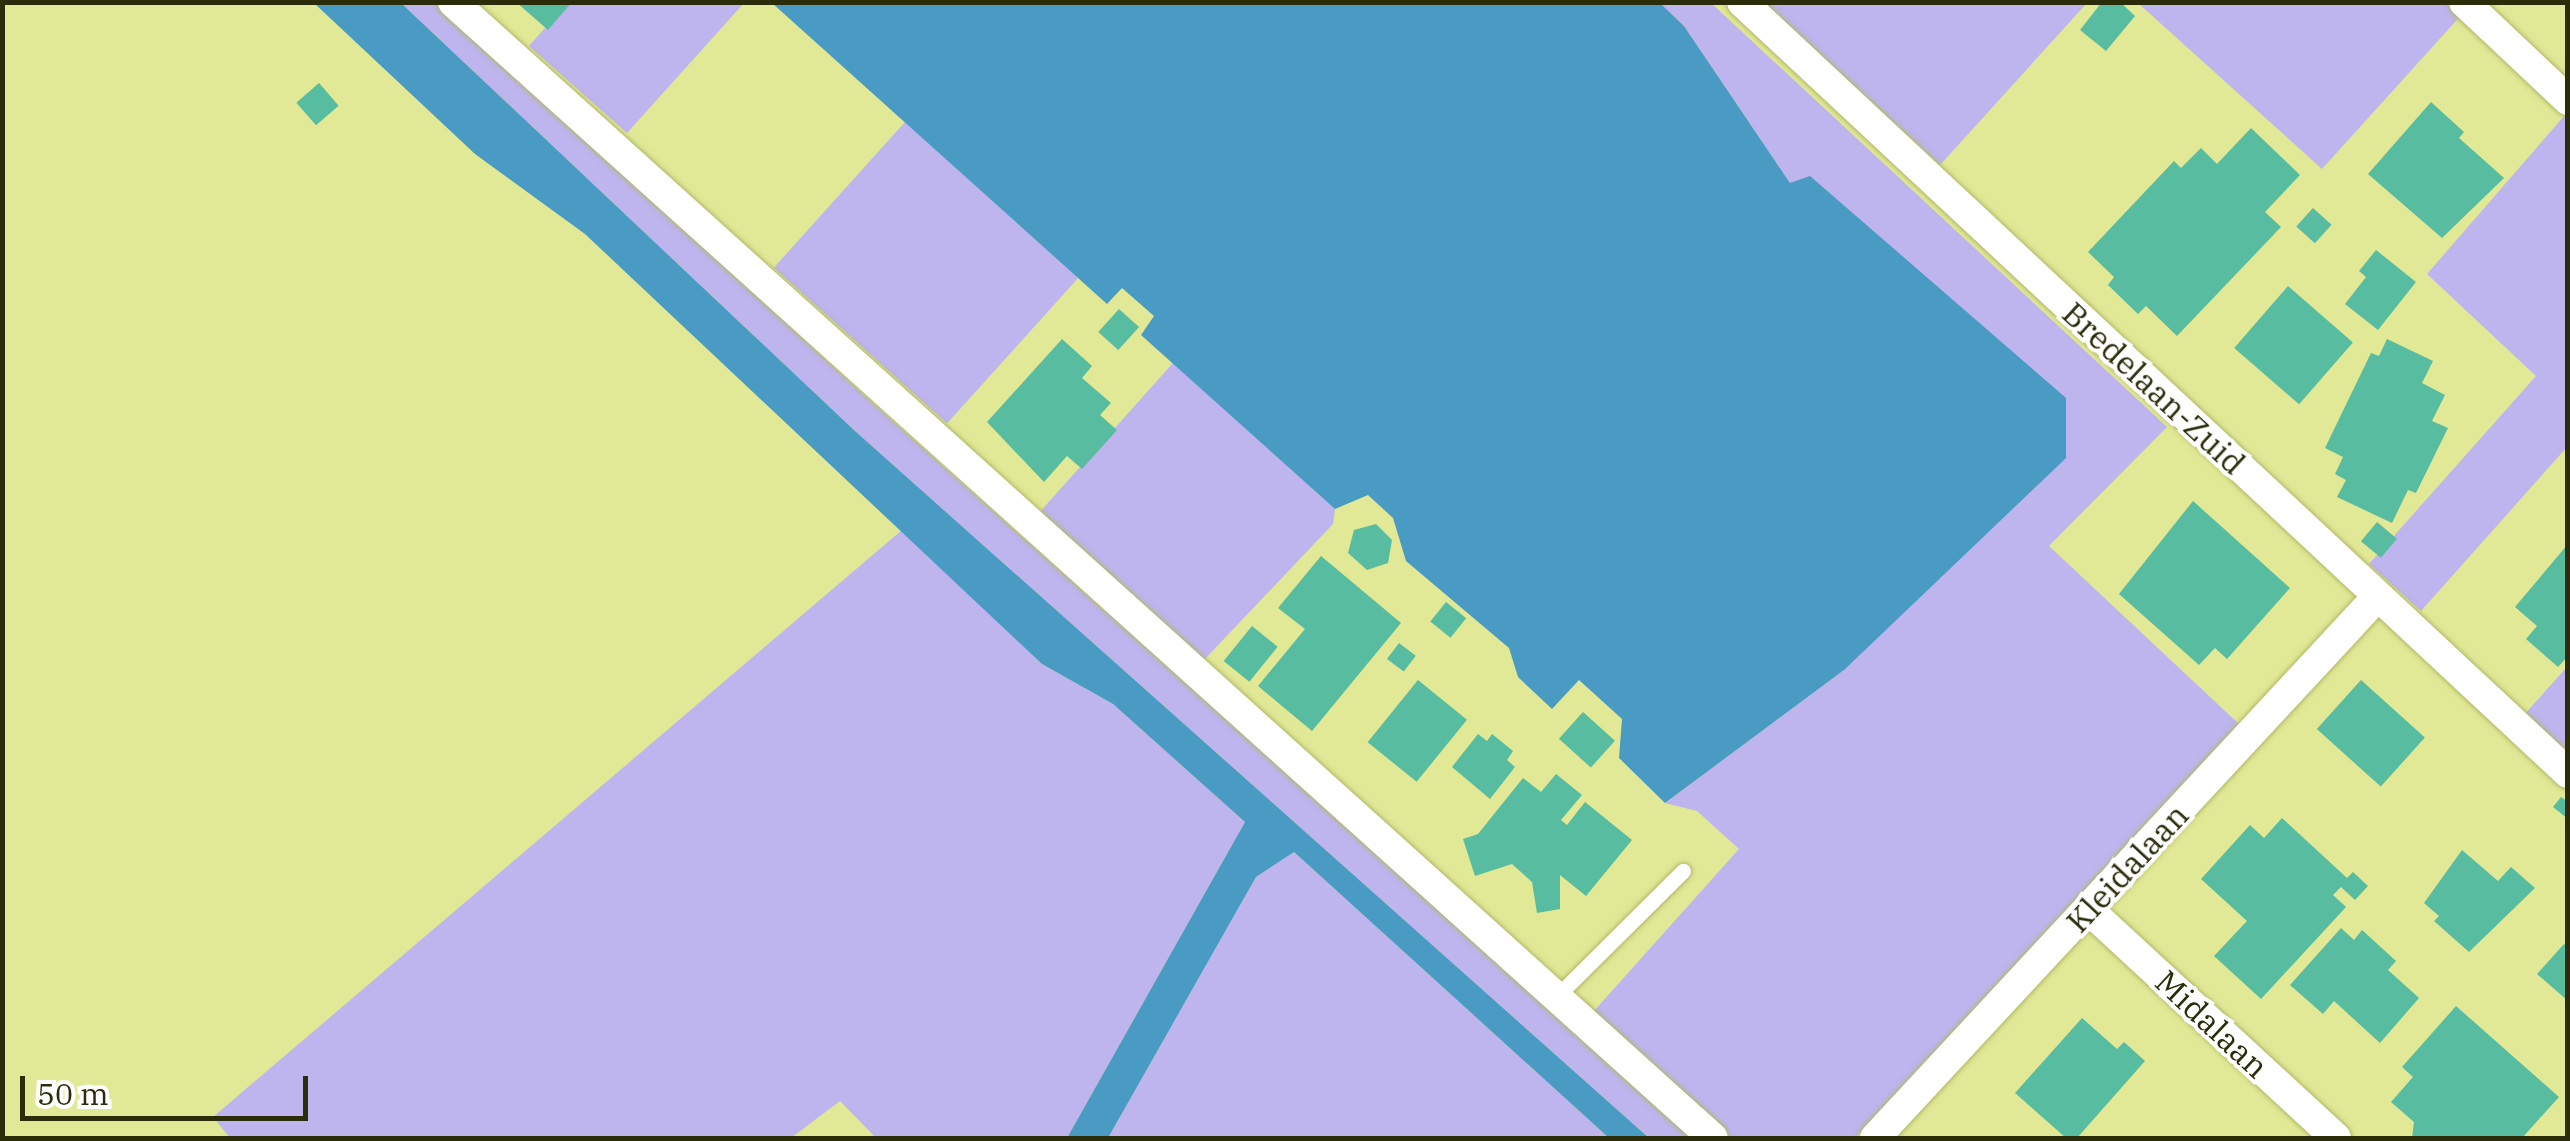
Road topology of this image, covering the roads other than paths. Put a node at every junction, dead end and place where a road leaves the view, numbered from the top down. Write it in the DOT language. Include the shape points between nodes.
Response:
graph roads {
  1 [pos="454,2"];
  2 [pos="1742,2"];
  3 [pos="2464,2"];
  4 [pos="2568,100"];
  5 [pos="2378,596"];
  6 [pos="2568,773"];
  7 [pos="1684,871"];
  8 [pos="2089,910"];
  9 [pos="1556,997"];
  10 [pos="1713,1138"];
  11 [pos="1875,1138"];
  12 [pos="2336,1138"];
  1 -- 9 [label="street"];
  2 -- 5 [label="street, Bredelaan-Zuid"];
  3 -- 4 [label="street"];
  5 -- 6 [label="street, Bredelaan-Zuid"];
  5 -- 8 [label="street, Kleidalaan"];
  7 -- 9 [label="lane"];
  8 -- 11 [label="street, Kleidalaan"];
  8 -- 12 [label="street, Midalaan"];
  9 -- 10 [label="street"];
}
